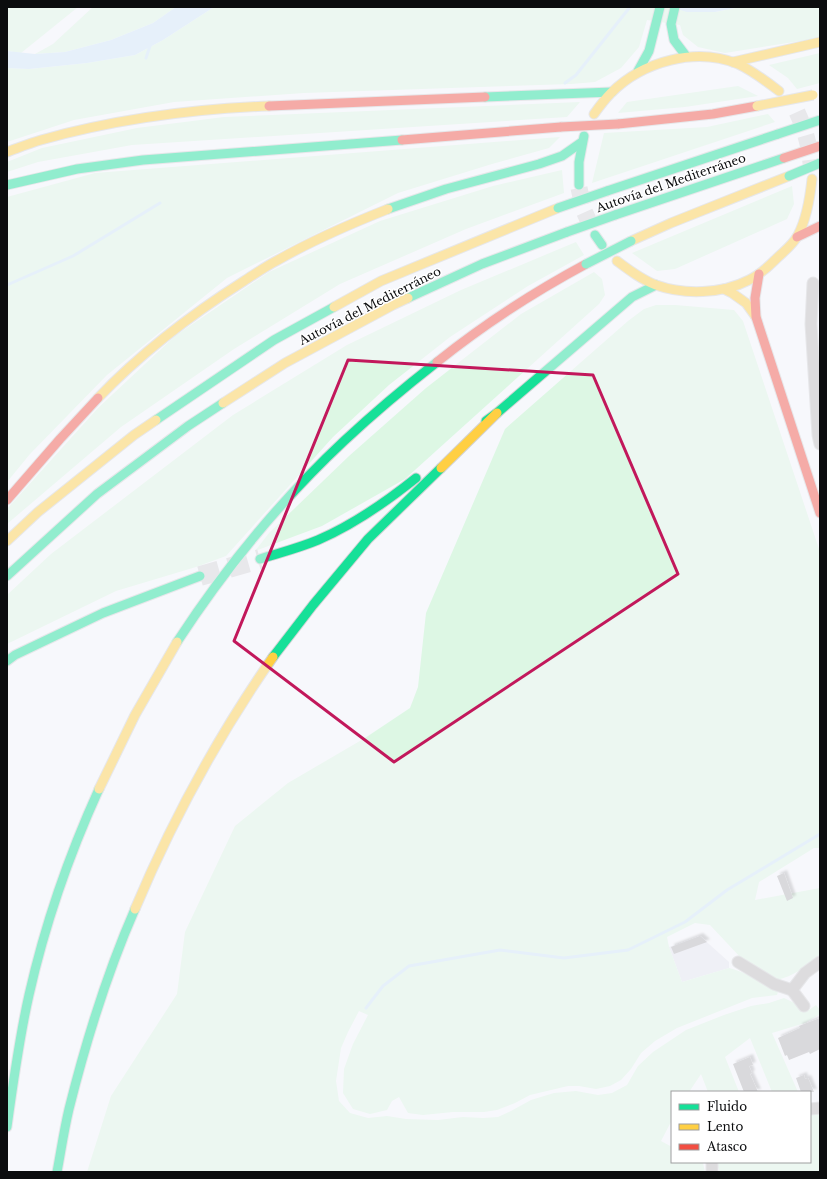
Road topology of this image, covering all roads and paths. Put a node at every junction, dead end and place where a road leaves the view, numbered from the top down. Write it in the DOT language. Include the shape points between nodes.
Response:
graph roads {
  1 [pos="660,7"];
  2 [pos="675,7"];
  3 [pos="820,42"];
  4 [pos="686,56"];
  5 [pos="733,62"];
  6 [pos="638,71"];
  7 [pos="779,91"];
  8 [pos="612,92"];
  9 [pos="817,94"];
  10 [pos="594,114"];
  11 [pos="820,120"];
  12 [pos="820,146"];
  13 [pos="7,152"];
  14 [pos="820,164"];
  15 [pos="812,179"];
  16 [pos="7,185"];
  17 [pos="579,185"];
  18 [pos="820,226"];
  19 [pos="595,235"];
  20 [pos="797,236"];
  21 [pos="602,245"];
  22 [pos="617,261"];
  23 [pos="759,274"];
  24 [pos="813,283"];
  25 [pos="656,285"];
  26 [pos="724,289"];
  27 [pos="756,317"];
  28 [pos="497,413"];
  29 [pos="820,444"];
  30 [pos="7,500"];
  31 [pos="820,513"];
  32 [pos="7,541"];
  33 [pos="260,559"];
  34 [pos="7,576"];
  35 [pos="200,576"];
  36 [pos="7,661"];
  37 [pos="738,962"];
  38 [pos="820,962"];
  39 [pos="792,990"];
  40 [pos="804,1006"];
  41 [pos="7,1127"];
  42 [pos="57,1172"];
  1 -- 6 [label="main road" via="649,51"];
  2 -- 4 [label="main road" via="671,24 674,40"];
  3 -- 5 [label="main road"];
  4 -- 5 [label="main road"];
  4 -- 6 [label="main road" via="663,61"];
  5 -- 7 [label="main road" via="759,76"];
  6 -- 8 [label="main road"];
  8 -- 10 [label="main road"];
  8 -- 13 [label="main road" via="236,107 165,114 98,126 40,140"];
  9 -- 16 [label="main road, bridge" via="713,114 618,124 143,160 77,169"];
  11 -- 32 [label="main road, Autovía del Mediterráneo, bridge" via="558,208 381,281 274,340 134,435 38,512"];
  12 -- 34 [label="main road, Autovía del Mediterráneo, bridge" via="567,232 482,264 393,305 285,363 188,426 97,494"];
  14 -- 41 [label="main road, bridge" via="630,241 545,287 499,316 456,346 387,402 334,450 260,529 182,634 153,681 115,753 82,824 39,953 23,1022"];
  15 -- 20 [label="main road" via="808,211"];
  17 -- 30 [label="main road" via="583,139 562,156 392,207 330,233 277,260 222,295 165,337 111,385"];
  18 -- 20 [label="main road"];
  19 -- 21 [label="main road"];
  20 -- 23 [label="main road" via="782,254"];
  22 -- 25 [label="main road"];
  23 -- 26 [label="main road"];
  23 -- 27 [label="main road" via="754,298"];
  24 -- 29 [label="street" via="811,324"];
  25 -- 26 [label="main road" via="681,290"];
  25 -- 28 [label="main road" via="632,297"];
  26 -- 27 [label="main road" via="746,303"];
  27 -- 31 [label="main road"];
  28 -- 33 [label="main road" via="409,484 365,514 325,536"];
  28 -- 42 [label="main road" via="365,543 304,616 257,681 215,746 150,870 120,942 97,1007 77,1078"];
  35 -- 36 [label="main road" via="103,613"];
  37 -- 39 [label="street" via="774,984"];
  38 -- 39 [label="street" via="805,973"];
  39 -- 40 [label="street"];
}
